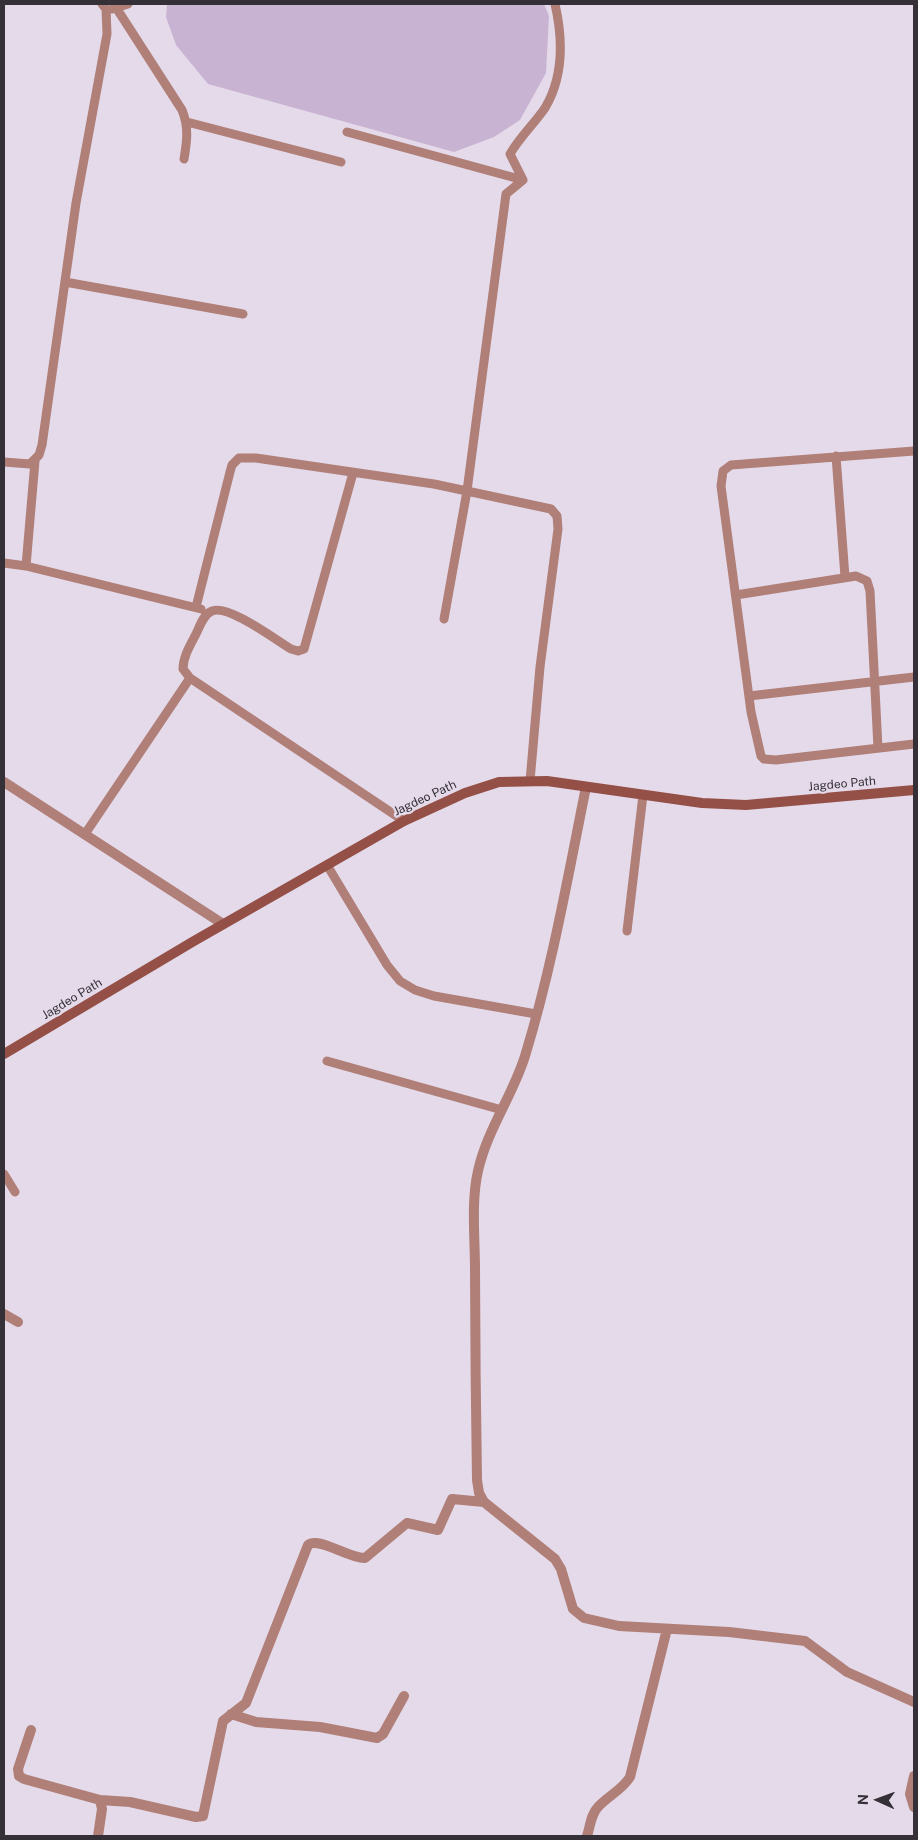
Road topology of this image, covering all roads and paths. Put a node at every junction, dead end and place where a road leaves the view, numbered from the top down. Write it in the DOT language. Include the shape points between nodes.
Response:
graph roads {
  1 [pos="128,4"];
  2 [pos="555,4"];
  3 [pos="104,6"];
  4 [pos="117,9"];
  5 [pos="187,122"];
  6 [pos="348,132"];
  7 [pos="184,159"];
  8 [pos="341,162"];
  9 [pos="523,180"];
  10 [pos="65,282"];
  11 [pos="243,314"];
  12 [pos="914,451"];
  13 [pos="836,456"];
  14 [pos="35,461"];
  15 [pos="4,462"];
  16 [pos="353,473"];
  17 [pos="467,491"];
  18 [pos="4,563"];
  19 [pos="26,566"];
  20 [pos="845,578"];
  21 [pos="736,595"];
  22 [pos="196,607"];
  23 [pos="211,611"];
  24 [pos="444,619"];
  25 [pos="914,676"];
  26 [pos="190,678"];
  27 [pos="874,680"];
  28 [pos="749,696"];
  29 [pos="914,744"];
  30 [pos="878,748"];
  31 [pos="530,781"];
  32 [pos="4,782"];
  33 [pos="586,787"];
  34 [pos="914,790"];
  35 [pos="643,795"];
  36 [pos="404,821"];
  37 [pos="85,834"];
  38 [pos="327,865"];
  39 [pos="223,924"];
  40 [pos="628,931"];
  41 [pos="536,1014"];
  42 [pos="4,1054"];
  43 [pos="327,1061"];
  44 [pos="502,1110"];
  45 [pos="4,1174"];
  46 [pos="15,1192"];
  47 [pos="4,1314"];
  48 [pos="18,1322"];
  49 [pos="484,1502"];
  50 [pos="667,1629"];
  51 [pos="404,1696"];
  52 [pos="914,1702"];
  53 [pos="231,1714"];
  54 [pos="31,1730"];
  55 [pos="914,1776"];
  56 [pos="100,1800"];
  57 [pos="914,1807"];
  58 [pos="98,1836"];
  59 [pos="587,1836"];
  1 -- 4 [label="lane"];
  2 -- 9 [label="lane" via="561,44 554,88 544,108 510,154"];
  3 -- 4 [label="lane"];
  3 -- 10 [label="lane" via="107,34"];
  4 -- 5 [label="lane"];
  5 -- 7 [label="lane"];
  5 -- 8 [label="lane"];
  6 -- 9 [label="lane"];
  9 -- 17 [label="lane" via="506,194"];
  10 -- 11 [label="lane"];
  10 -- 14 [label="lane" via="42,445"];
  12 -- 13 [label="lane"];
  13 -- 20 [label="lane"];
  13 -- 21 [label="lane" via="738,463 723,471 721,486"];
  14 -- 15 [label="lane" via="24,464"];
  14 -- 19 [label="lane"];
  16 -- 17 [label="lane"];
  16 -- 22 [label="lane" via="256,458 236,460 230,472"];
  16 -- 23 [label="lane" via="304,649 298,652 291,649 228,611"];
  17 -- 24 [label="lane"];
  17 -- 31 [label="lane" via="545,506 557,516"];
  18 -- 19 [label="lane"];
  19 -- 22 [label="lane"];
  20 -- 21 [label="lane"];
  20 -- 27 [label="lane" via="861,577 869,584"];
  21 -- 28 [label="lane"];
  22 -- 23 [label="lane"];
  23 -- 26 [label="lane" via="202,621 185,656 183,669"];
  25 -- 27 [label="lane"];
  26 -- 36 [label="lane"];
  26 -- 37 [label="lane"];
  27 -- 28 [label="lane"];
  27 -- 30 [label="lane"];
  28 -- 30 [label="lane" via="759,750 764,759"];
  29 -- 30 [label="lane"];
  31 -- 33 [label="main road, Jagdeo Path"];
  31 -- 36 [label="main road, Jagdeo Path" via="499,782 473,790"];
  32 -- 37 [label="street"];
  33 -- 35 [label="main road, Jagdeo Path"];
  33 -- 41 [label="street"];
  34 -- 35 [label="main road, Jagdeo Path" via="746,805"];
  35 -- 40 [label="lane"];
  36 -- 38 [label="main road, Jagdeo Path"];
  37 -- 39 [label="street"];
  38 -- 39 [label="main road, Jagdeo Path"];
  38 -- 41 [label="lane" via="400,982 434,996"];
  39 -- 42 [label="main road, Jagdeo Path"];
  41 -- 44 [label="street" via="525,1058"];
  43 -- 44 [label="lane"];
  44 -- 49 [label="street" via="477,1172 476,1192 477,1480"];
  45 -- 46 [label="lane"];
  47 -- 48 [label="street"];
  49 -- 50 [label="street" via="555,1559 573,1609 578,1614 609,1625"];
  49 -- 53 [label="street" via="452,1499 438,1530 407,1523 365,1558 352,1557 320,1543 310,1543 246,1703"];
  50 -- 52 [label="street" via="805,1641 847,1672"];
  50 -- 59 [label="street" via="630,1777 598,1807"];
  51 -- 53 [label="street" via="380,1738 320,1727 256,1722"];
  53 -- 56 [label="street" via="223,1720 202,1816 130,1802"];
  54 -- 56 [label="street" via="18,1770 20,1778"];
  55 -- 57 [label="street" via="910,1794"];
  56 -- 58 [label="street"];
}
